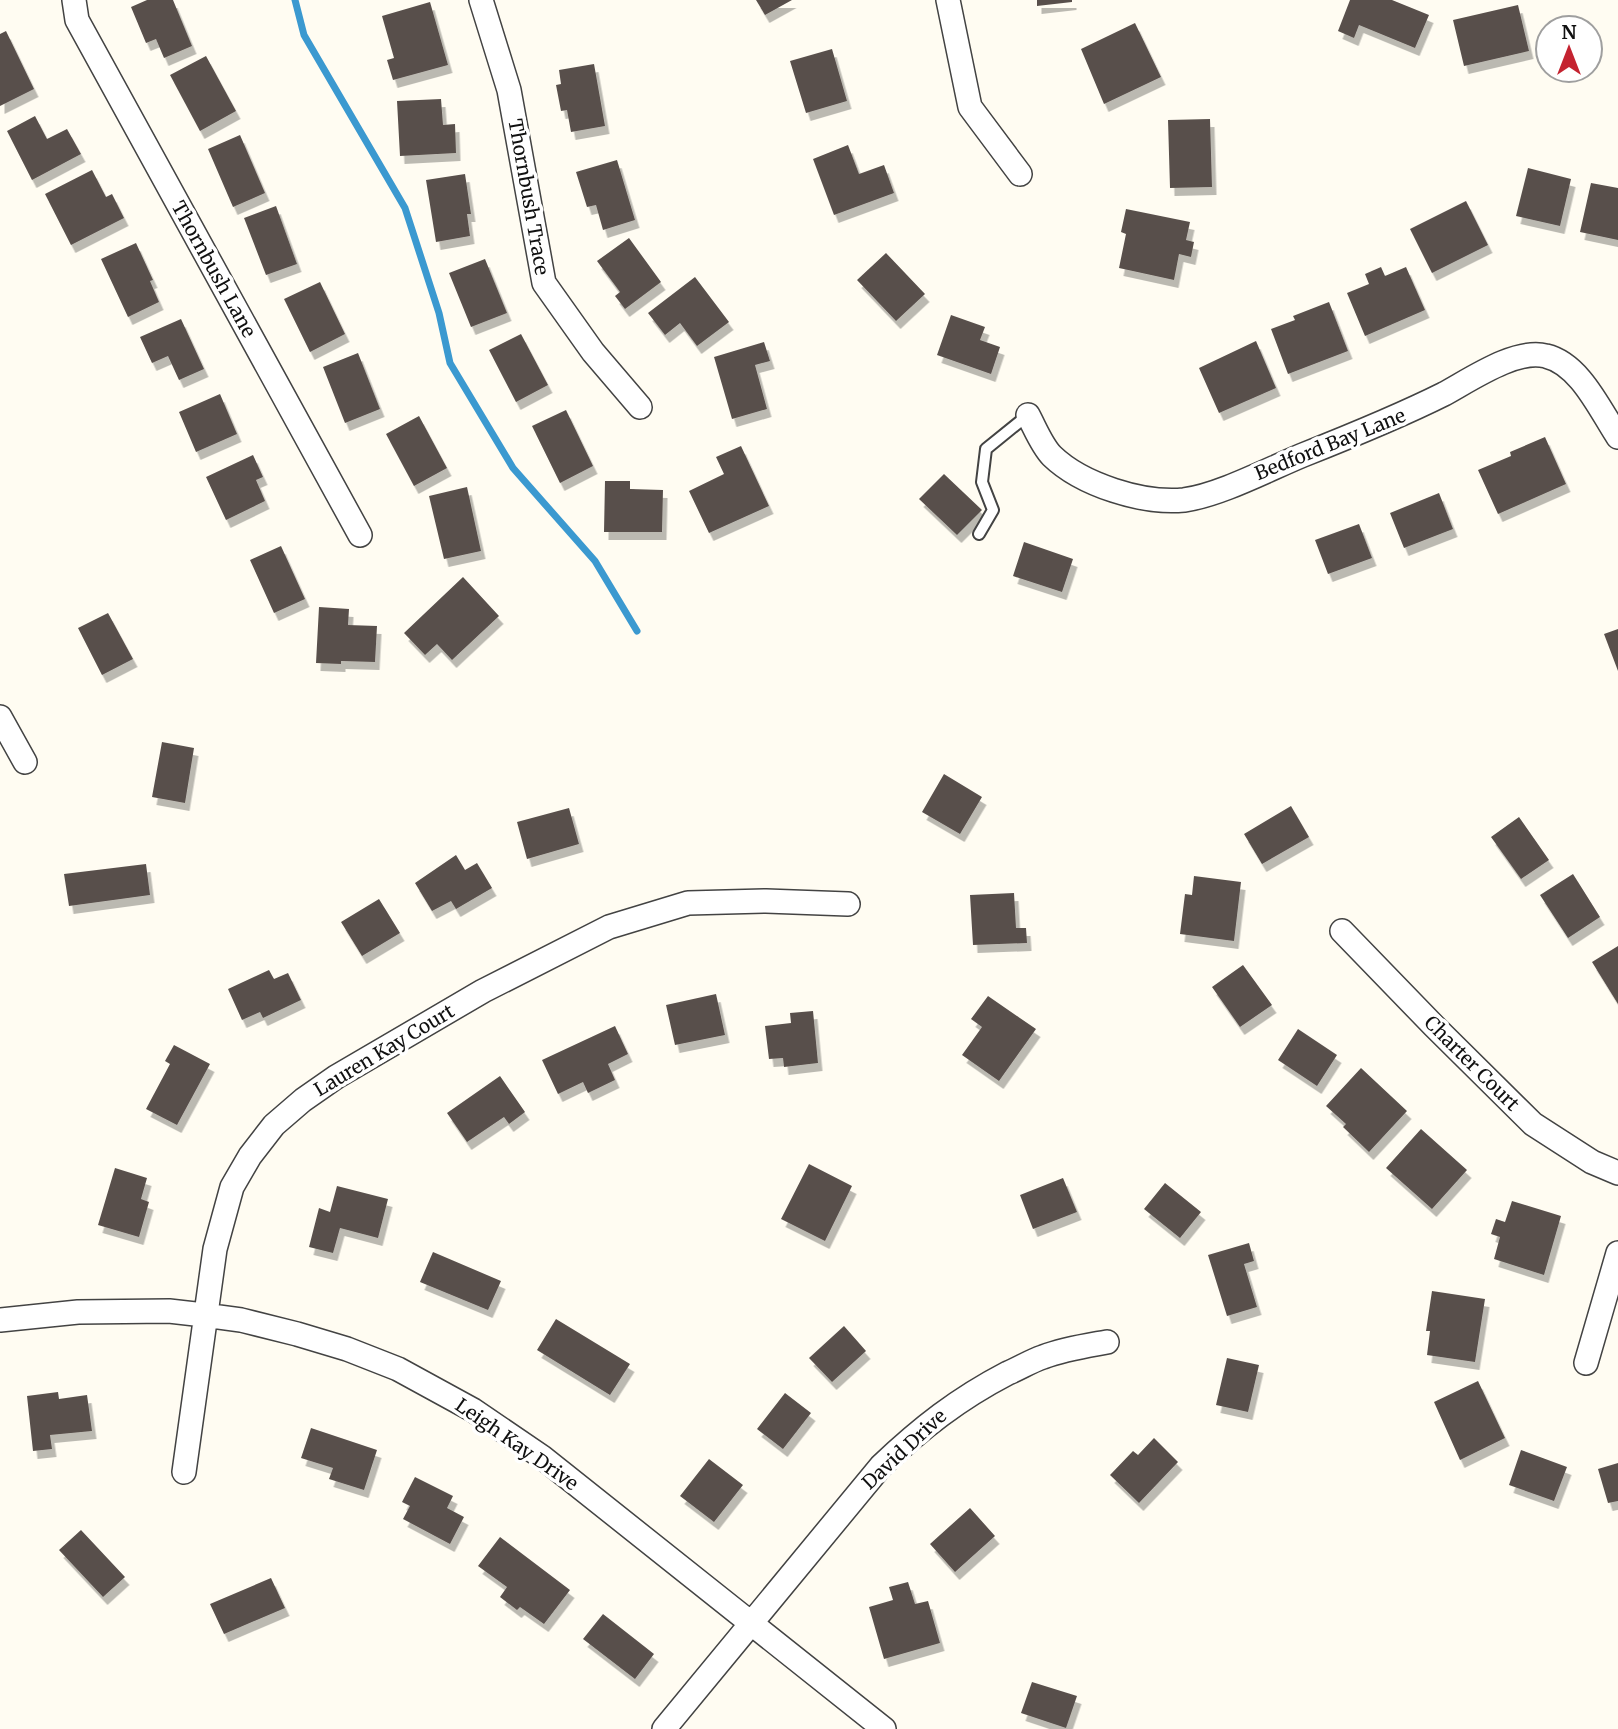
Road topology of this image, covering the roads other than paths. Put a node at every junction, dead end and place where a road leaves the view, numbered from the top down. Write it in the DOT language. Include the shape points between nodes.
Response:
graph roads {
  1 [pos="74,0"];
  2 [pos="481,0"];
  3 [pos="948,0"];
  4 [pos="1020,174"];
  5 [pos="640,407"];
  6 [pos="1028,415"];
  7 [pos="1618,437"];
  8 [pos="979,534"];
  9 [pos="360,535"];
  10 [pos="0,716"];
  11 [pos="25,762"];
  12 [pos="848,904"];
  13 [pos="1342,931"];
  14 [pos="1618,1173"];
  15 [pos="1618,1253"];
  16 [pos="204,1315"];
  17 [pos="0,1320"];
  18 [pos="1107,1342"];
  19 [pos="1586,1363"];
  20 [pos="184,1472"];
  21 [pos="751,1625"];
  22 [pos="664,1729"];
  23 [pos="884,1729"];
  1 -- 9 [label="street, Thornbush Lane" via="77,20"];
  2 -- 5 [label="street, Thornbush Trace" via="509,90 544,283"];
  3 -- 4 [label="street" via="970,107"];
  6 -- 7 [label="street, Bedford Bay Lane" via="1050,454 1075,474 1158,501 1224,488 1408,412 1523,355 1546,356 1566,366"];
  6 -- 8 [label="lane" via="986,449 982,482 993,510"];
  10 -- 11 [label="street"];
  12 -- 16 [label="street, Lauren Kay Court" via="688,903 609,927 483,991 336,1077 274,1125 232,1187"];
  13 -- 14 [label="street, Charter Court" via="1533,1124"];
  15 -- 19 [label="street"];
  16 -- 17 [label="street, Leigh Kay Drive" via="78,1312"];
  16 -- 20 [label="street, Lauren Kay Court"];
  16 -- 21 [label="street, Leigh Kay Drive" via="242,1320 347,1349 398,1369 473,1410 542,1457"];
  18 -- 21 [label="street, David Drive" via="1039,1358 949,1406 881,1466"];
  21 -- 22 [label="street, David Drive"];
  21 -- 23 [label="street, Leigh Kay Drive"];
}
